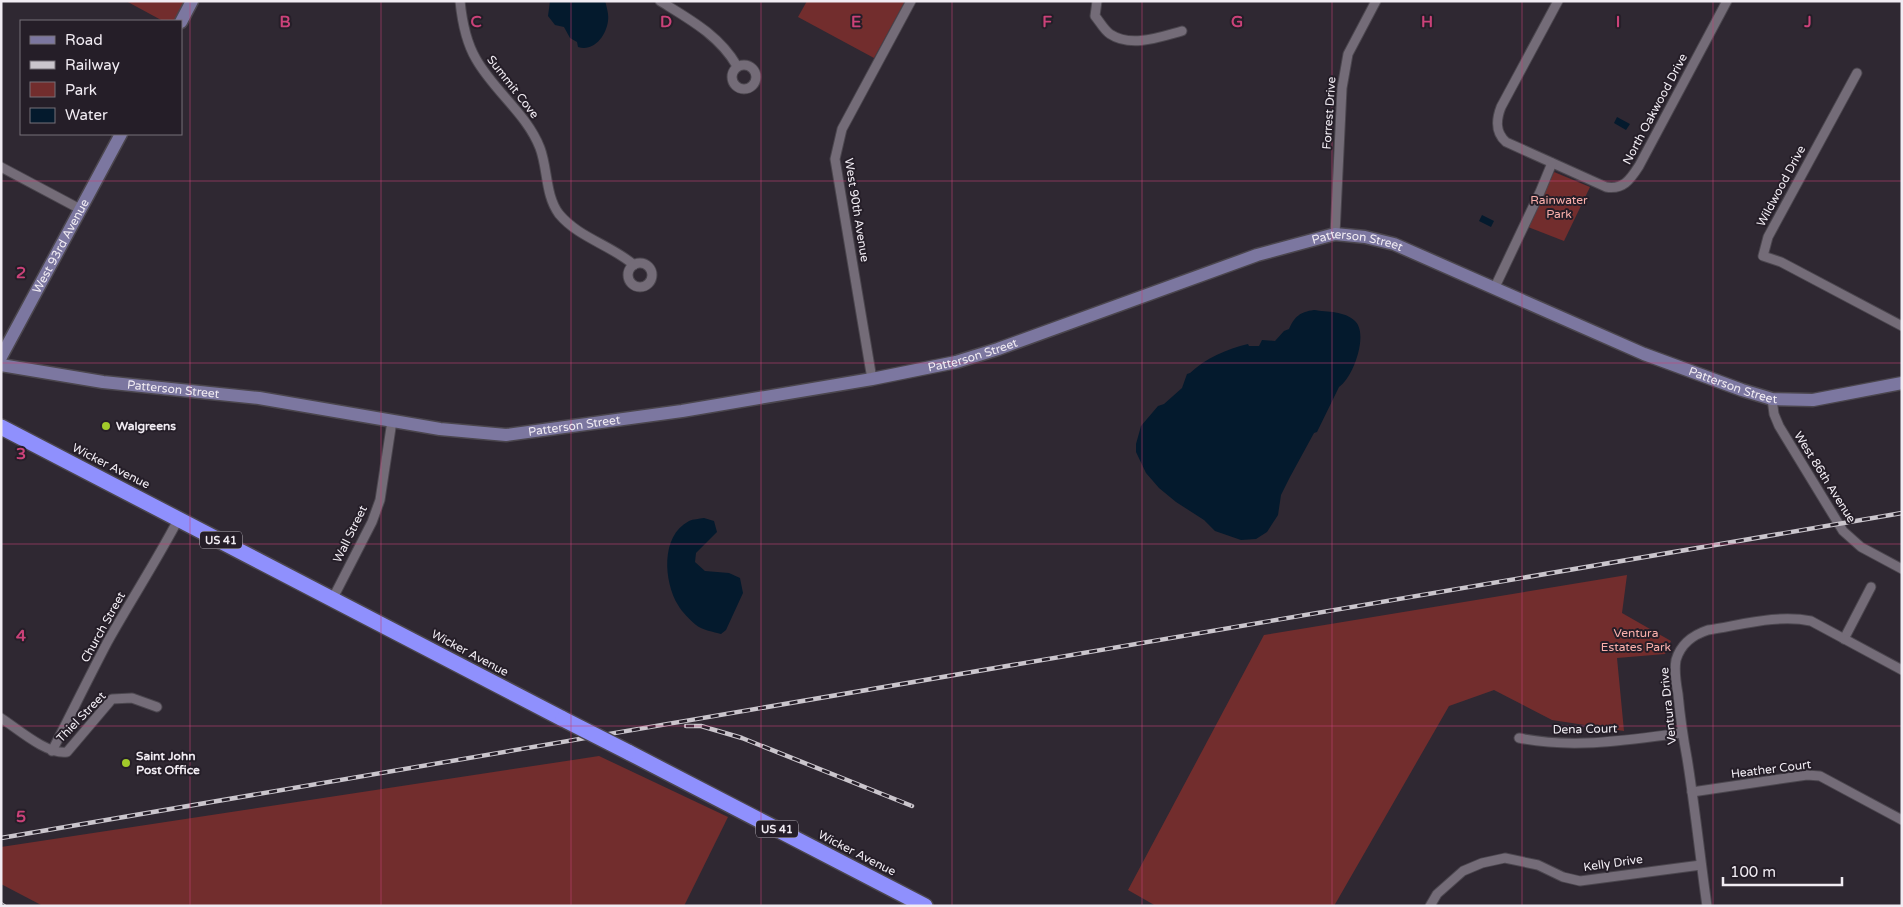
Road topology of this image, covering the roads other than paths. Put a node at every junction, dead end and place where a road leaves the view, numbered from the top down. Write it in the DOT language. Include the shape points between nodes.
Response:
graph roads {
  1 [pos="192,1"];
  2 [pos="460,1"];
  3 [pos="660,1"];
  4 [pos="911,1"];
  5 [pos="1097,1"];
  6 [pos="1376,1"];
  7 [pos="1558,1"];
  8 [pos="1727,1"];
  9 [pos="182,20"];
  10 [pos="1182,31"];
  11 [pos="737,66"];
  12 [pos="1857,73"];
  13 [pos="120,135"];
  14 [pos="1552,163"];
  15 [pos="1,167"];
  16 [pos="80,209"];
  17 [pos="1335,234"];
  18 [pos="634,265"];
  19 [pos="1494,288"];
  20 [pos="1902,326"];
  21 [pos="1,357"];
  22 [pos="1,365"];
  23 [pos="872,379"];
  24 [pos="1902,383"];
  25 [pos="1772,399"];
  26 [pos="392,420"];
  27 [pos="1,427"];
  28 [pos="179,518"];
  29 [pos="1902,569"];
  30 [pos="1871,587"];
  31 [pos="333,598"];
  32 [pos="1844,639"];
  33 [pos="1902,670"];
  34 [pos="157,707"];
  35 [pos="1,718"];
  36 [pos="1682,733"];
  37 [pos="1519,738"];
  38 [pos="52,751"];
  39 [pos="1692,792"];
  40 [pos="1902,820"];
  41 [pos="1701,864"];
  42 [pos="926,906"];
  43 [pos="1430,906"];
  44 [pos="1706,906"];
  1 -- 9 [label="street"];
  2 -- 18 [label="street, Summit Cove" via="462,20 476,60 524,120 540,149 558,212 580,233 624,256"];
  3 -- 11 [label="street" via="703,27 724,47"];
  4 -- 23 [label="street, West 90th Avenue" via="842,129 835,159"];
  5 -- 10 [label="street" via="1095,16 1109,33 1123,41 1152,39"];
  6 -- 17 [label="street, Forrest Drive" via="1348,54"];
  7 -- 14 [label="street, North Oakwood Drive" via="1498,115 1498,130 1502,138"];
  8 -- 14 [label="street, North Oakwood Drive" via="1630,179 1622,186 1606,187"];
  12 -- 20 [label="street, Wildwood Drive" via="1768,237 1763,256 1781,262"];
  13 -- 16 [label="street, West 93rd Avenue"];
  14 -- 19 [label="street"];
  15 -- 16 [label="street"];
  16 -- 21 [label="street, West 93rd Avenue"];
  17 -- 19 [label="street, Patterson Street" via="1394,244"];
  17 -- 23 [label="street, Patterson Street" via="1257,255 973,357"];
  19 -- 25 [label="street, Patterson Street" via="1644,354"];
  22 -- 26 [label="street, Patterson Street" via="113,384 259,398"];
  23 -- 26 [label="street, Patterson Street" via="682,411 506,435"];
  24 -- 25 [label="street, Patterson Street" via="1812,400"];
  25 -- 29 [label="street, West 86th Avenue" via="1779,426 1844,531 1861,547"];
  26 -- 31 [label="street, Wall Street" via="380,500"];
  27 -- 28 [label="highway, Wicker Avenue / US 41"];
  28 -- 31 [label="highway, Wicker Avenue / US 41"];
  28 -- 38 [label="street, Church Street" via="108,641"];
  30 -- 32 [label="street"];
  31 -- 42 [label="highway, Wicker Avenue / US 41, bridge"];
  32 -- 33 [label="street, Ventura Drive"];
  32 -- 36 [label="street, Ventura Drive" via="1811,621 1797,618 1697,633 1686,641 1676,661"];
  34 -- 38 [label="street, Thiel Street" via="132,698 112,699 67,752"];
  35 -- 38 [label="street, Thiel Street"];
  36 -- 37 [label="street, Dena Court" via="1604,743 1536,742"];
  36 -- 39 [label="street, Ventura Drive"];
  39 -- 40 [label="street, Heather Court" via="1807,774 1820,776"];
  39 -- 41 [label="street, Ventura Drive"];
  41 -- 43 [label="street, Kelly Drive" via="1580,881 1538,865 1505,858 1463,871 1437,894"];
  41 -- 44 [label="street, Ventura Drive"];
}
